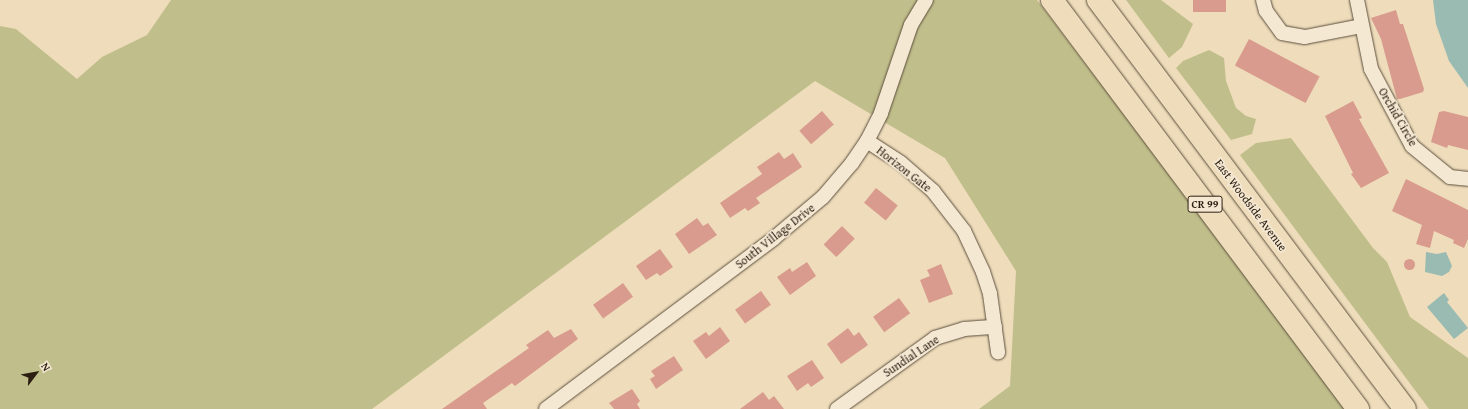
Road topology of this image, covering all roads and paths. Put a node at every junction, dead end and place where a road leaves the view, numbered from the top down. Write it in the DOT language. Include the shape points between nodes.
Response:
graph roads {
  1 [pos="926,0"];
  2 [pos="1052,0"];
  3 [pos="1098,0"];
  4 [pos="1263,0"];
  5 [pos="1357,0"];
  6 [pos="1362,26"];
  7 [pos="867,140"];
  8 [pos="1468,179"];
  9 [pos="995,327"];
  10 [pos="998,352"];
  11 [pos="546,409"];
  12 [pos="837,409"];
  13 [pos="1358,409"];
  14 [pos="1405,409"];
  1 -- 7 [label="street, South Village Drive" via="910,25 881,113"];
  2 -- 13 [label="main road, CR 99"];
  3 -- 14 [label="main road, East Woodside Avenue / CR 99"];
  4 -- 6 [label="street" via="1266,11 1282,33 1305,37"];
  5 -- 6 [label="street, Orchid Circle"];
  6 -- 8 [label="street, Orchid Circle" via="1371,68 1412,146 1450,177"];
  7 -- 9 [label="street, Horizon Gate" via="917,176 950,209 964,231 983,272"];
  7 -- 11 [label="street, South Village Drive" via="838,180 800,218"];
  9 -- 10 [label="street, Horizon Gate"];
  9 -- 12 [label="street, Sundial Lane" via="964,330 935,338"];
}
